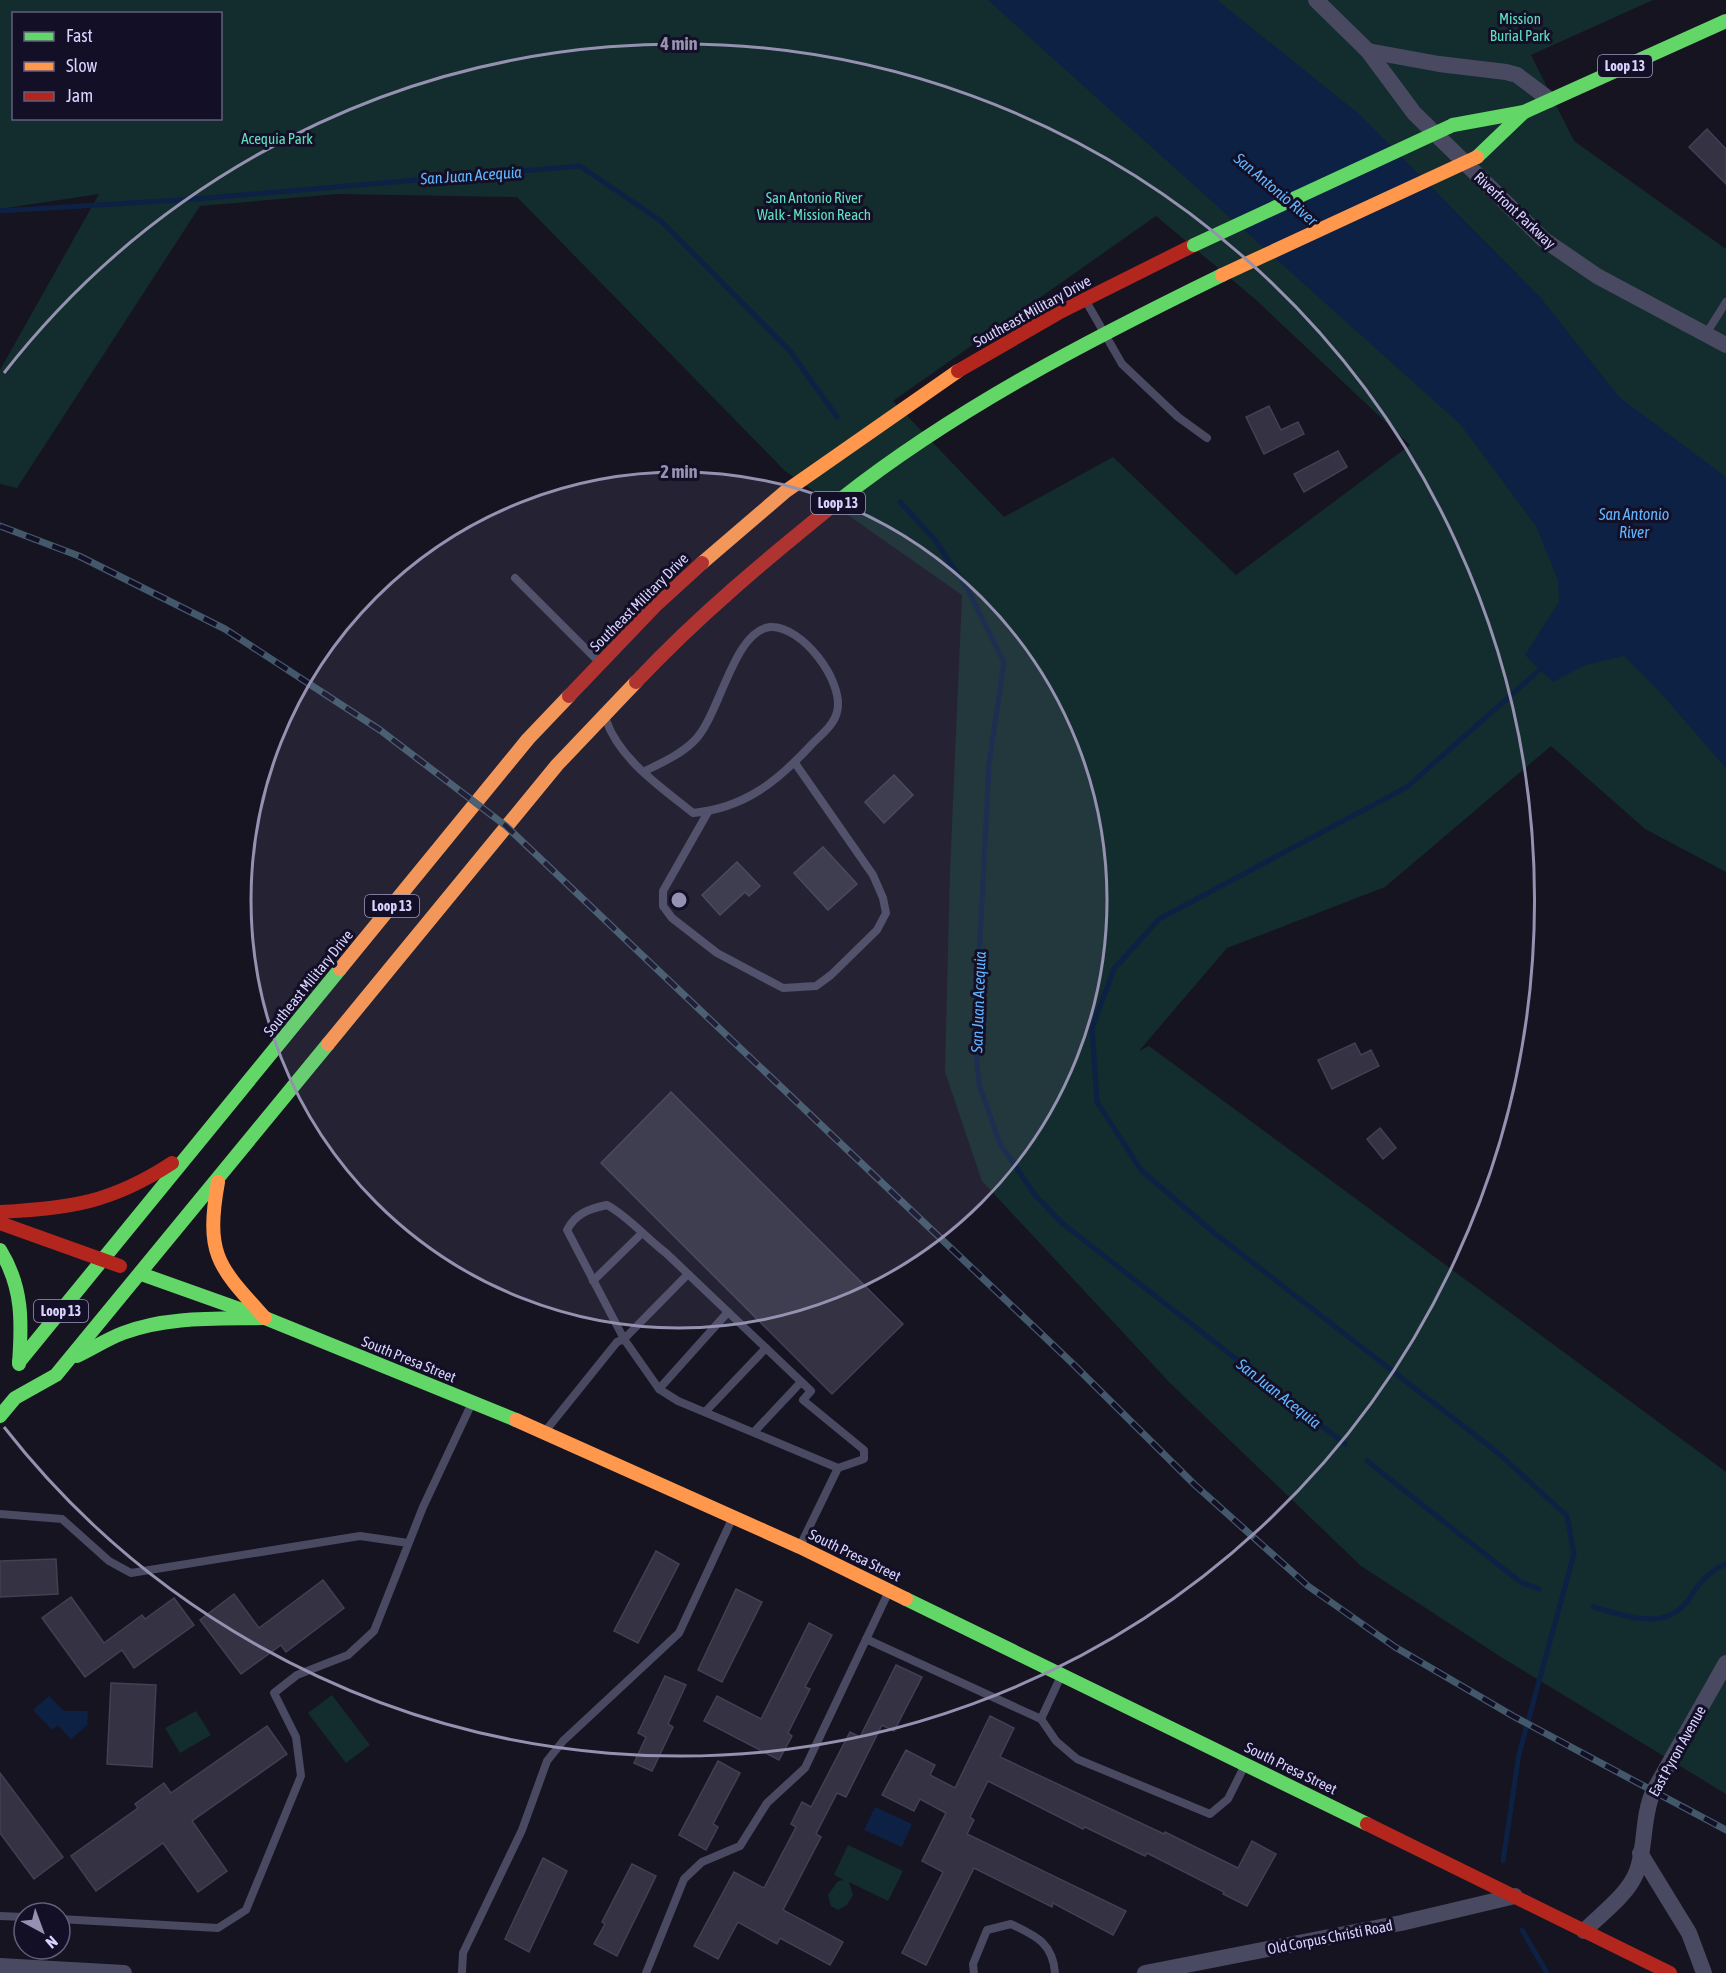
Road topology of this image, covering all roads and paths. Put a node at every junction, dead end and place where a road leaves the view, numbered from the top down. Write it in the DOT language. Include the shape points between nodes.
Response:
graph roads {
  1 [pos="1316,0"];
  2 [pos="1726,21"];
  3 [pos="1368,51"];
  4 [pos="1550,100"];
  5 [pos="1524,112"];
  6 [pos="1085,299"];
  7 [pos="1726,302"];
  8 [pos="1103,333"];
  9 [pos="1706,334"];
  10 [pos="1726,345"];
  11 [pos="1207,438"];
  12 [pos="515,578"];
  13 [pos="600,664"];
  14 [pos="577,688"];
  15 [pos="604,714"];
  16 [pos="795,763"];
  17 [pos="643,772"];
  18 [pos="708,812"];
  19 [pos="198,1145"];
  20 [pos="219,1178"];
  21 [pos="0,1212"];
  22 [pos="0,1222"];
  23 [pos="641,1233"];
  24 [pos="0,1250"];
  25 [pos="104,1260"];
  26 [pos="141,1274"];
  27 [pos="688,1274"];
  28 [pos="593,1281"];
  29 [pos="728,1312"];
  30 [pos="265,1318"];
  31 [pos="624,1339"];
  32 [pos="766,1348"];
  33 [pos="68,1361"];
  34 [pos="19,1362"];
  35 [pos="801,1382"];
  36 [pos="659,1389"];
  37 [pos="15,1398"];
  38 [pos="472,1402"];
  39 [pos="705,1412"];
  40 [pos="0,1416"];
  41 [pos="545,1432"];
  42 [pos="754,1432"];
  43 [pos="837,1468"];
  44 [pos="0,1515"];
  45 [pos="733,1517"];
  46 [pos="408,1544"];
  47 [pos="800,1547"];
  48 [pos="889,1591"];
  49 [pos="866,1639"];
  50 [pos="1726,1663"];
  51 [pos="1063,1673"];
  52 [pos="1041,1719"];
  53 [pos="1246,1764"];
  54 [pos="1640,1853"];
  55 [pos="1515,1896"];
  56 [pos="72,1920"];
  57 [pos="1584,1931"];
  58 [pos="0,1966"];
  59 [pos="124,1973"];
  60 [pos="462,1973"];
  61 [pos="646,1973"];
  62 [pos="974,1973"];
  63 [pos="1055,1973"];
  64 [pos="1145,1973"];
  65 [pos="1670,1973"];
  66 [pos="1704,1973"];
  1 -- 3 [label="street, Riverfront Parkway"];
  2 -- 4 [label="main road, Southeast Military Drive / Loop 13"];
  3 -- 4 [label="street" via="1506,72 1517,75"];
  3 -- 9 [label="street, Riverfront Parkway" via="1414,113 1543,238 1597,276"];
  4 -- 5 [label="main road, Southeast Military Drive / Loop 13"];
  5 -- 6 [label="main road, Southeast Military Drive / Loop 13, bridge" via="1453,125 1194,244"];
  5 -- 8 [label="main road, Southeast Military Drive / Loop 13, bridge" via="1476,157"];
  6 -- 8 [label="lane"];
  6 -- 13 [label="main road, Southeast Military Drive / Loop 13" via="936,384 786,491 657,604"];
  7 -- 9 [label="lane"];
  8 -- 11 [label="lane" via="1122,364 1178,417"];
  8 -- 15 [label="main road, Southeast Military Drive / Loop 13" via="957,417 852,491 683,632"];
  9 -- 10 [label="street, Riverfront Parkway"];
  12 -- 13 [label="lane"];
  13 -- 14 [label="main road, Southeast Military Drive / Loop 13"];
  14 -- 15 [label="main road"];
  14 -- 19 [label="main road, Southeast Military Drive / Loop 13" via="483,793"];
  15 -- 17 [label="lane" via="612,736"];
  15 -- 20 [label="main road, Southeast Military Drive / Loop 13" via="513,818"];
  16 -- 17 [label="lane" via="834,720 837,698 831,679 810,647 792,632 773,627 756,632 747,642 709,722 695,740"];
  16 -- 18 [label="lane" via="748,799"];
  16 -- 18 [label="lane" via="873,875 886,914 877,930 816,986 783,988 717,953 672,918 663,906 663,891"];
  17 -- 18 [label="lane" via="693,813"];
  19 -- 21 [label="main road" via="140,1185 113,1197 76,1207"];
  19 -- 25 [label="main road, Southeast Military Drive / Loop 13"];
  20 -- 26 [label="main road, Southeast Military Drive / Loop 13"];
  20 -- 30 [label="main road" via="211,1217 210,1239 215,1256 223,1271"];
  22 -- 25 [label="main road, South Presa Street"];
  23 -- 27 [label="lane"];
  23 -- 28 [label="lane"];
  23 -- 28 [label="lane" via="608,1205 578,1214 567,1230"];
  24 -- 34 [label="main road" via="18,1282 24,1318"];
  25 -- 26 [label="main road, South Presa Street"];
  25 -- 34 [label="main road, Southeast Military Drive / Loop 13"];
  26 -- 30 [label="main road, South Presa Street"];
  26 -- 33 [label="main road, Southeast Military Drive / Loop 13"];
  27 -- 29 [label="lane"];
  27 -- 31 [label="lane"];
  28 -- 31 [label="lane"];
  29 -- 32 [label="lane"];
  29 -- 36 [label="lane"];
  30 -- 33 [label="main road" via="183,1320 151,1325 123,1333"];
  30 -- 38 [label="main road, South Presa Street"];
  31 -- 36 [label="lane"];
  31 -- 41 [label="lane" via="617,1342"];
  32 -- 35 [label="lane"];
  32 -- 39 [label="lane"];
  33 -- 37 [label="main road, Southeast Military Drive / Loop 13" via="56,1375"];
  34 -- 37 [label="main road"];
  35 -- 42 [label="lane"];
  35 -- 43 [label="lane" via="811,1391 803,1400 864,1450 864,1459"];
  36 -- 39 [label="lane"];
  37 -- 40 [label="main road, Southeast Military Drive / Loop 13"];
  38 -- 41 [label="main road, South Presa Street"];
  38 -- 46 [label="lane"];
  39 -- 42 [label="lane"];
  41 -- 45 [label="main road, South Presa Street"];
  42 -- 43 [label="lane"];
  43 -- 47 [label="lane"];
  44 -- 46 [label="lane" via="62,1519 109,1561 131,1573 360,1536"];
  45 -- 47 [label="main road, South Presa Street"];
  45 -- 60 [label="lane" via="679,1633 563,1741 547,1761 522,1830 463,1953"];
  46 -- 56 [label="lane" via="374,1631 348,1655 297,1676 274,1693 296,1737 301,1776 246,1910 218,1928"];
  47 -- 48 [label="main road, South Presa Street"];
  48 -- 49 [label="lane"];
  48 -- 51 [label="main road, South Presa Street"];
  49 -- 52 [label="lane"];
  49 -- 61 [label="lane" via="805,1768 767,1803 740,1846 702,1862 684,1879"];
  50 -- 54 [label="street, East Pyron Avenue" via="1647,1805"];
  51 -- 52 [label="lane"];
  51 -- 53 [label="main road, South Presa Street"];
  52 -- 53 [label="lane" via="1056,1741 1077,1759 1210,1814 1228,1799"];
  53 -- 55 [label="main road, South Presa Street"];
  54 -- 57 [label="street, East Pyron Avenue" via="1630,1884"];
  54 -- 66 [label="street" via="1689,1933"];
  55 -- 57 [label="main road, South Presa Street"];
  55 -- 64 [label="street, Old Corpus Christi Road"];
  57 -- 65 [label="main road, South Presa Street"];
  58 -- 59 [label="street"];
  62 -- 63 [label="lane" via="973,1964 987,1930 1011,1924 1037,1937 1054,1956"];
}
